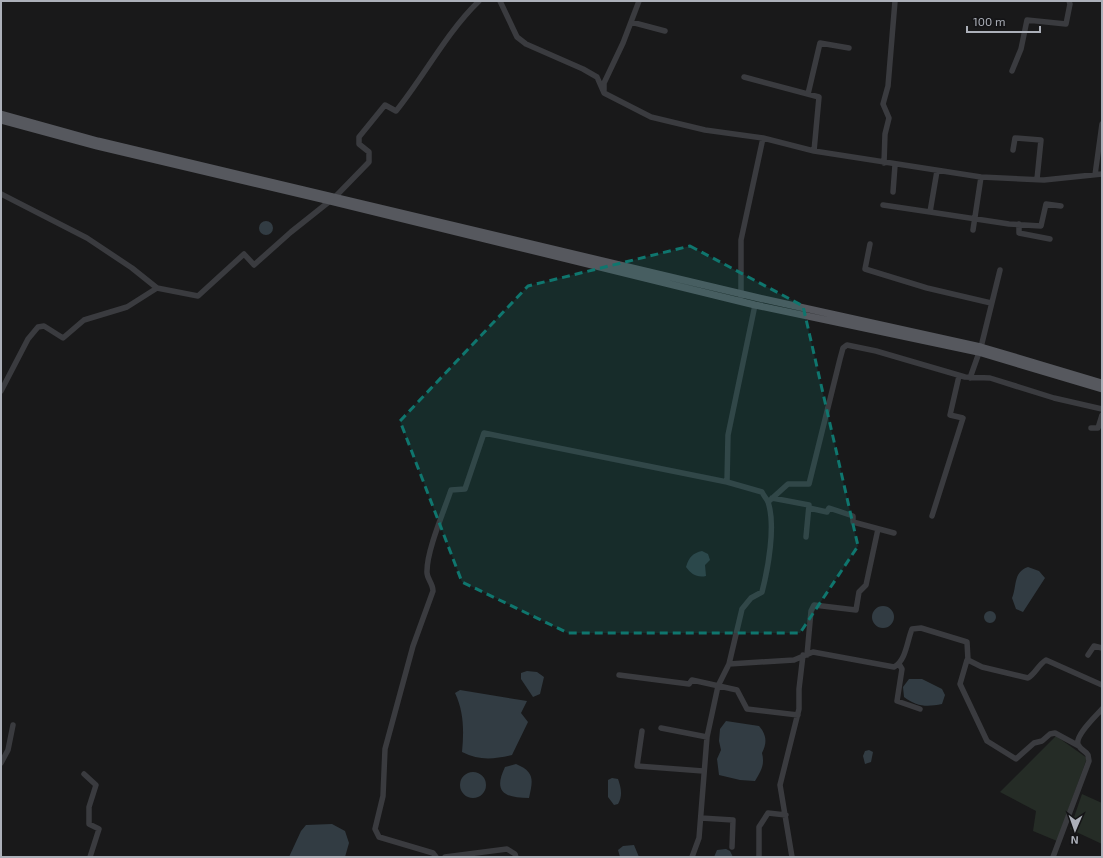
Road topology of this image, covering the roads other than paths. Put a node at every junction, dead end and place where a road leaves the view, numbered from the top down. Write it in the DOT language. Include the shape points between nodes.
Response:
graph roads {
  1 [pos="479,1"];
  2 [pos="500,1"];
  3 [pos="639,1"];
  4 [pos="895,1"];
  5 [pos="1069,1"];
  6 [pos="631,22"];
  7 [pos="665,31"];
  8 [pos="849,48"];
  9 [pos="1012,71"];
  10 [pos="744,77"];
  11 [pos="604,93"];
  12 [pos="808,94"];
  13 [pos="1,114"];
  14 [pos="1,120"];
  15 [pos="1102,124"];
  16 [pos="764,138"];
  17 [pos="1013,150"];
  18 [pos="814,151"];
  19 [pos="884,163"];
  20 [pos="895,165"];
  21 [pos="937,172"];
  22 [pos="1102,174"];
  23 [pos="1095,175"];
  24 [pos="981,177"];
  25 [pos="1037,179"];
  26 [pos="894,192"];
  27 [pos="1,194"];
  28 [pos="333,199"];
  29 [pos="883,205"];
  30 [pos="1061,206"];
  31 [pos="930,212"];
  32 [pos="975,220"];
  33 [pos="1019,224"];
  34 [pos="973,230"];
  35 [pos="1050,239"];
  36 [pos="870,244"];
  37 [pos="1000,270"];
  38 [pos="156,288"];
  39 [pos="741,297"];
  40 [pos="991,304"];
  41 [pos="755,305"];
  42 [pos="979,350"];
  43 [pos="960,376"];
  44 [pos="970,378"];
  45 [pos="1102,383"];
  46 [pos="1102,389"];
  47 [pos="1,391"];
  48 [pos="1102,409"];
  49 [pos="1102,415"];
  50 [pos="1091,428"];
  51 [pos="727,482"];
  52 [pos="770,500"];
  53 [pos="809,508"];
  54 [pos="932,516"];
  55 [pos="878,528"];
  56 [pos="894,533"];
  57 [pos="806,537"];
  58 [pos="1102,648"];
  59 [pos="805,655"];
  60 [pos="1088,655"];
  61 [pos="966,660"];
  62 [pos="729,664"];
  63 [pos="899,664"];
  64 [pos="619,675"];
  65 [pos="1102,685"];
  66 [pos="718,686"];
  67 [pos="920,709"];
  68 [pos="1102,709"];
  69 [pos="798,715"];
  70 [pos="13,725"];
  71 [pos="661,728"];
  72 [pos="642,731"];
  73 [pos="707,737"];
  74 [pos="1079,746"];
  75 [pos="1,763"];
  76 [pos="704,771"];
  77 [pos="84,774"];
  78 [pos="786,815"];
  79 [pos="701,818"];
  80 [pos="732,847"];
  81 [pos="90,857"];
  82 [pos="436,857"];
  83 [pos="445,857"];
  84 [pos="516,857"];
  85 [pos="692,857"];
  86 [pos="759,857"];
  87 [pos="792,857"];
  88 [pos="1054,857"];
  1 -- 28 [label="street" via="438,52 396,111 385,104 359,137 358,144 368,152 369,162"];
  2 -- 11 [label="street" via="517,37 526,44 597,77"];
  3 -- 6 [label="street"];
  4 -- 19 [label="street" via="888,86 883,104 889,118 885,134"];
  5 -- 9 [label="street" via="1066,24 1027,20 1021,49"];
  6 -- 7 [label="street"];
  6 -- 11 [label="street" via="604,83"];
  8 -- 12 [label="street" via="820,43"];
  10 -- 12 [label="street"];
  11 -- 16 [label="street" via="651,117 705,130"];
  12 -- 18 [label="street" via="819,97"];
  13 -- 28 [label="main road" via="98,141"];
  14 -- 28 [label="main road" via="97,146"];
  15 -- 23 [label="street"];
  16 -- 18 [label="street"];
  16 -- 39 [label="street" via="741,240"];
  17 -- 25 [label="street" via="1015,138 1042,140"];
  18 -- 19 [label="street"];
  19 -- 20 [label="street"];
  20 -- 21 [label="street"];
  20 -- 26 [label="street"];
  21 -- 24 [label="street"];
  21 -- 31 [label="street"];
  22 -- 23 [label="street"];
  23 -- 25 [label="street"];
  24 -- 25 [label="street"];
  24 -- 32 [label="street"];
  27 -- 38 [label="street" via="87,238 138,272"];
  28 -- 38 [label="street" via="254,265 244,254 198,296"];
  28 -- 39 [label="main road"];
  29 -- 31 [label="street"];
  30 -- 33 [label="street" via="1046,204 1041,226"];
  31 -- 32 [label="street"];
  32 -- 33 [label="street"];
  32 -- 34 [label="street"];
  33 -- 35 [label="street" via="1018,233"];
  36 -- 40 [label="street" via="865,269"];
  37 -- 40 [label="street"];
  38 -- 47 [label="street" via="127,307 84,320 63,338 44,326 38,327 28,339"];
  39 -- 41 [label="main road"];
  39 -- 42 [label="main road"];
  40 -- 42 [label="street"];
  41 -- 42 [label="main road"];
  41 -- 51 [label="street" via="728,435"];
  42 -- 44 [label="street"];
  42 -- 45 [label="main road"];
  42 -- 46 [label="main road"];
  43 -- 44 [label="street"];
  43 -- 52 [label="street" via="847,345 843,348 809,484 788,484"];
  43 -- 54 [label="street" via="950,415 963,418"];
  44 -- 48 [label="street" via="990,378 1054,398"];
  49 -- 50 [label="street" via="1098,428"];
  51 -- 52 [label="street" via="762,492"];
  51 -- 82 [label="street" via="484,433 465,489 451,490 428,560 426,573 433,584 433,590 413,646 385,749 383,796 375,829 379,837 433,853"];
  52 -- 53 [label="street" via="809,504"];
  52 -- 62 [label="street" via="771,529 767,575 762,592 751,598 742,609"];
  53 -- 55 [label="street" via="827,512 829,508 853,516 852,522"];
  53 -- 57 [label="street"];
  55 -- 56 [label="street"];
  55 -- 59 [label="street" via="866,585 859,592 856,610 814,605"];
  58 -- 60 [label="street" via="1094,646"];
  59 -- 62 [label="street" via="794,660"];
  59 -- 63 [label="street" via="814,652 894,668"];
  59 -- 69 [label="street" via="798,689"];
  61 -- 74 [label="street" via="960,684 987,741 1016,759 1034,743 1042,741 1050,734 1055,733"];
  62 -- 66 [label="street"];
  63 -- 65 [label="street" via="912,629 921,628 967,642 968,660 982,667 1028,678 1033,675 1039,664 1046,660"];
  63 -- 67 [label="street" via="902,669 896,701"];
  64 -- 66 [label="street" via="689,684 692,680"];
  66 -- 69 [label="street" via="737,690 747,709"];
  66 -- 73 [label="street"];
  68 -- 74 [label="street" via="1079,735"];
  69 -- 78 [label="street" via="780,785"];
  70 -- 75 [label="street" via="8,750"];
  71 -- 73 [label="street"];
  72 -- 76 [label="street" via="637,766"];
  73 -- 76 [label="street"];
  74 -- 88 [label="street" via="1085,751 1089,761"];
  76 -- 79 [label="street"];
  77 -- 81 [label="street" via="96,785 88,818 89,824 99,829"];
  78 -- 86 [label="street" via="768,814 759,827"];
  78 -- 87 [label="street"];
  79 -- 80 [label="street" via="733,820"];
  79 -- 85 [label="street" via="699,838"];
  83 -- 84 [label="street" via="507,849"];
}
